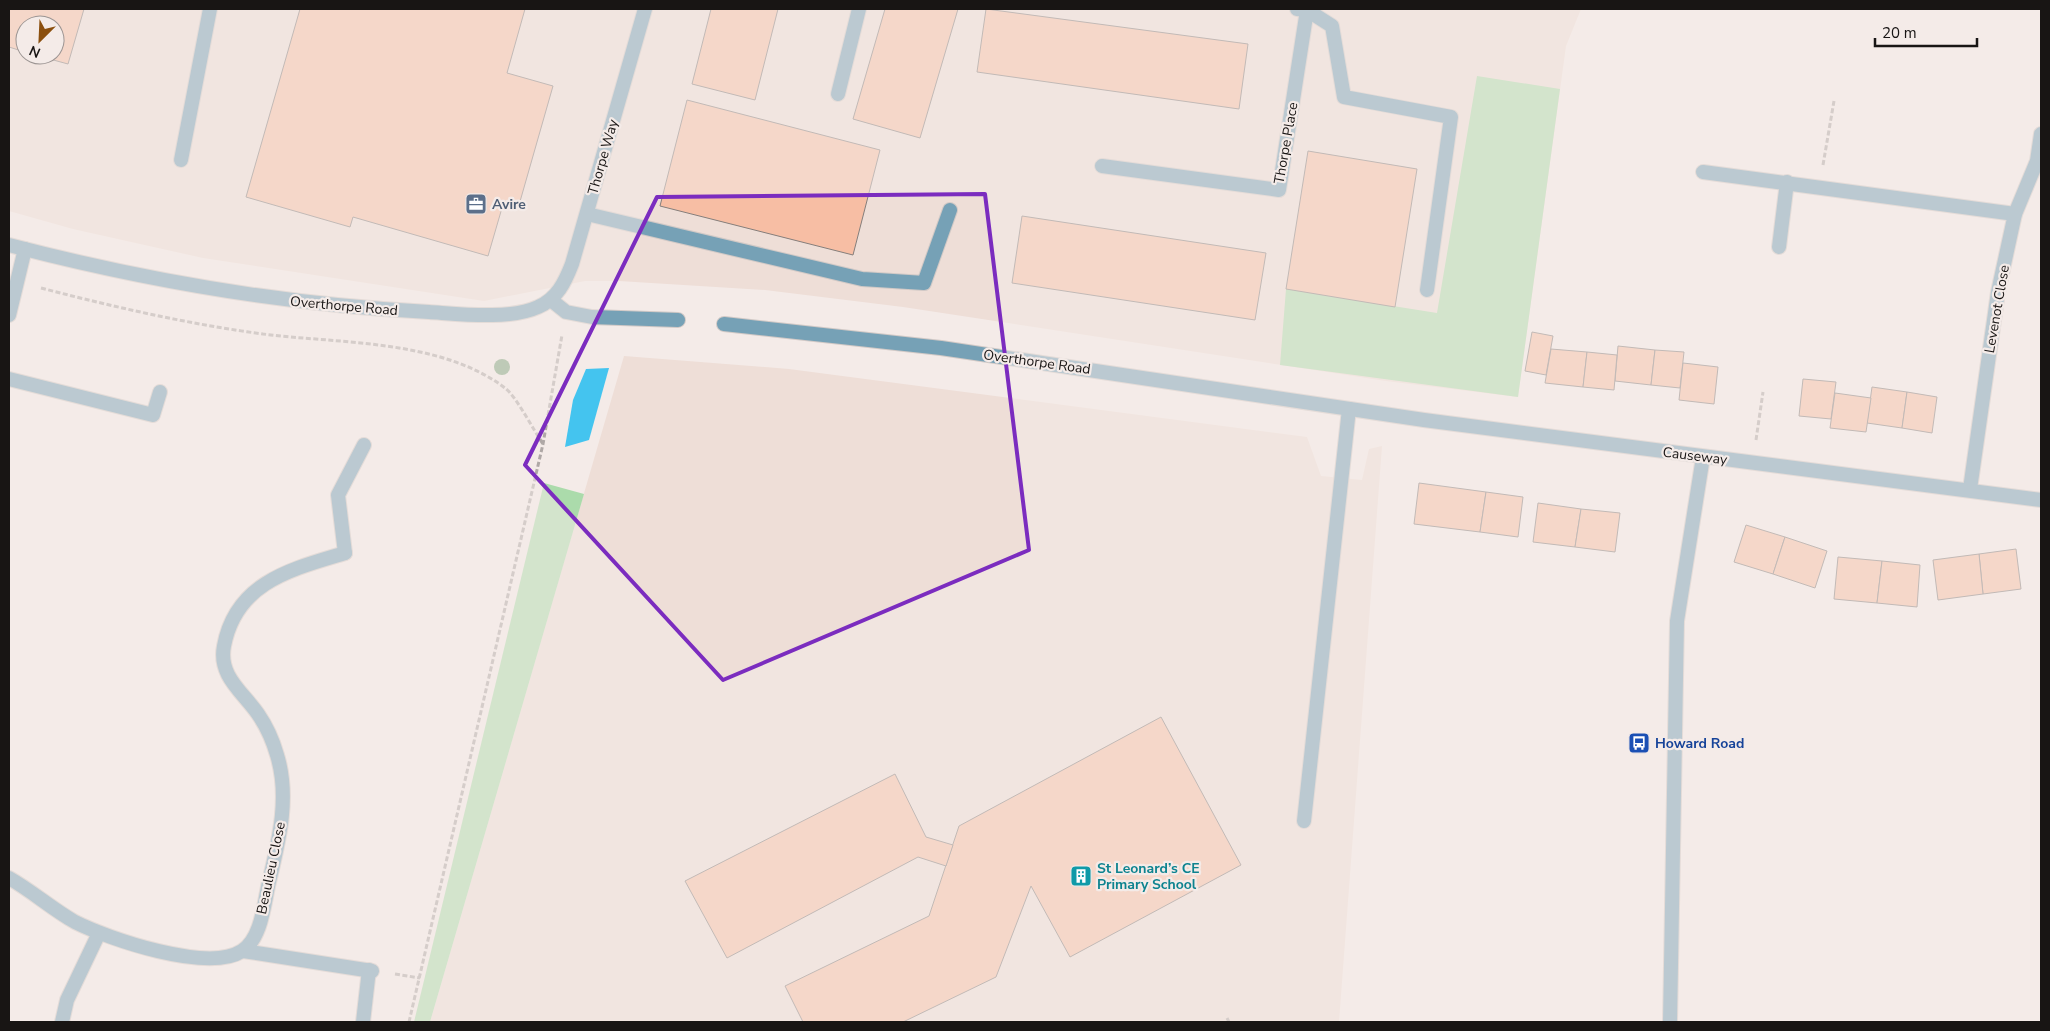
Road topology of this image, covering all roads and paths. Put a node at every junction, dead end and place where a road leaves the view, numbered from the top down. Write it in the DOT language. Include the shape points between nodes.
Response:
graph roads {
  1 [pos="210,9"];
  2 [pos="645,9"];
  3 [pos="860,9"];
  4 [pos="1304,9"];
  5 [pos="838,94"];
  6 [pos="1834,101"];
  7 [pos="2041,134"];
  8 [pos="181,160"];
  9 [pos="1102,166"];
  10 [pos="1703,172"];
  11 [pos="1787,182"];
  12 [pos="1819,186"];
  13 [pos="950,210"];
  14 [pos="587,214"];
  15 [pos="2015,214"];
  16 [pos="9,245"];
  17 [pos="1779,247"];
  18 [pos="25,249"];
  19 [pos="17,282"];
  20 [pos="1427,290"];
  21 [pos="551,300"];
  22 [pos="566,312"];
  23 [pos="9,314"];
  24 [pos="678,320"];
  25 [pos="724,324"];
  26 [pos="9,379"];
  27 [pos="160,392"];
  28 [pos="1762,392"];
  29 [pos="1349,409"];
  30 [pos="544,444"];
  31 [pos="364,445"];
  32 [pos="1703,457"];
  33 [pos="1752,462"];
  34 [pos="1970,489"];
  35 [pos="2041,500"];
  36 [pos="1304,821"];
  37 [pos="9,878"];
  38 [pos="99,933"];
  39 [pos="243,951"];
  40 [pos="1227,1018"];
  41 [pos="62,1022"];
  42 [pos="363,1022"];
  43 [pos="409,1022"];
  44 [pos="1229,1022"];
  45 [pos="1670,1022"];
  1 -- 8 [label="street"];
  2 -- 14 [label="street, Thorpe Way"];
  3 -- 5 [label="street"];
  4 -- 9 [label="street, Thorpe Place" via="1279,190"];
  4 -- 20 [label="street" via="1332,26 1344,97 1451,117"];
  6 -- 12 [label="path"];
  7 -- 15 [label="street, Levenot Close" via="2037,161"];
  10 -- 11 [label="street"];
  11 -- 12 [label="street"];
  11 -- 17 [label="street"];
  12 -- 15 [label="street"];
  13 -- 14 [label="street" via="924,283 862,279"];
  14 -- 21 [label="street, Thorpe Way" via="566,279"];
  15 -- 34 [label="street, Levenot Close" via="1998,292"];
  16 -- 18 [label="street, Overthorpe Road"];
  18 -- 19 [label="street"];
  18 -- 21 [label="street, Overthorpe Road" via="172,282 348,308 502,314 537,308"];
  19 -- 23 [label="street"];
  19 -- 30 [label="path" via="130,311 262,334 420,351 467,366 506,388"];
  21 -- 22 [label="street"];
  22 -- 24 [label="street" via="592,317"];
  22 -- 30 [label="path"];
  25 -- 29 [label="street, Overthorpe Road" via="941,348"];
  26 -- 27 [label="street" via="153,415"];
  28 -- 33 [label="path"];
  29 -- 32 [label="street, Causeway"];
  29 -- 36 [label="street"];
  30 -- 43 [label="path"];
  31 -- 39 [label="street, Beaulieu Close" via="338,495 345,553 284,572 267,582 252,594 227,633 223,664 271,736 283,780 281,833 255,937"];
  32 -- 33 [label="street, Causeway"];
  32 -- 45 [label="street" via="1677,621"];
  33 -- 34 [label="street, Causeway"];
  34 -- 35 [label="street, Causeway"];
  37 -- 38 [label="street"];
  38 -- 39 [label="street" via="141,946 202,958 225,958"];
  38 -- 41 [label="street" via="67,1000"];
  39 -- 42 [label="street" via="371,971"];
  40 -- 44 [label="path"];
}
